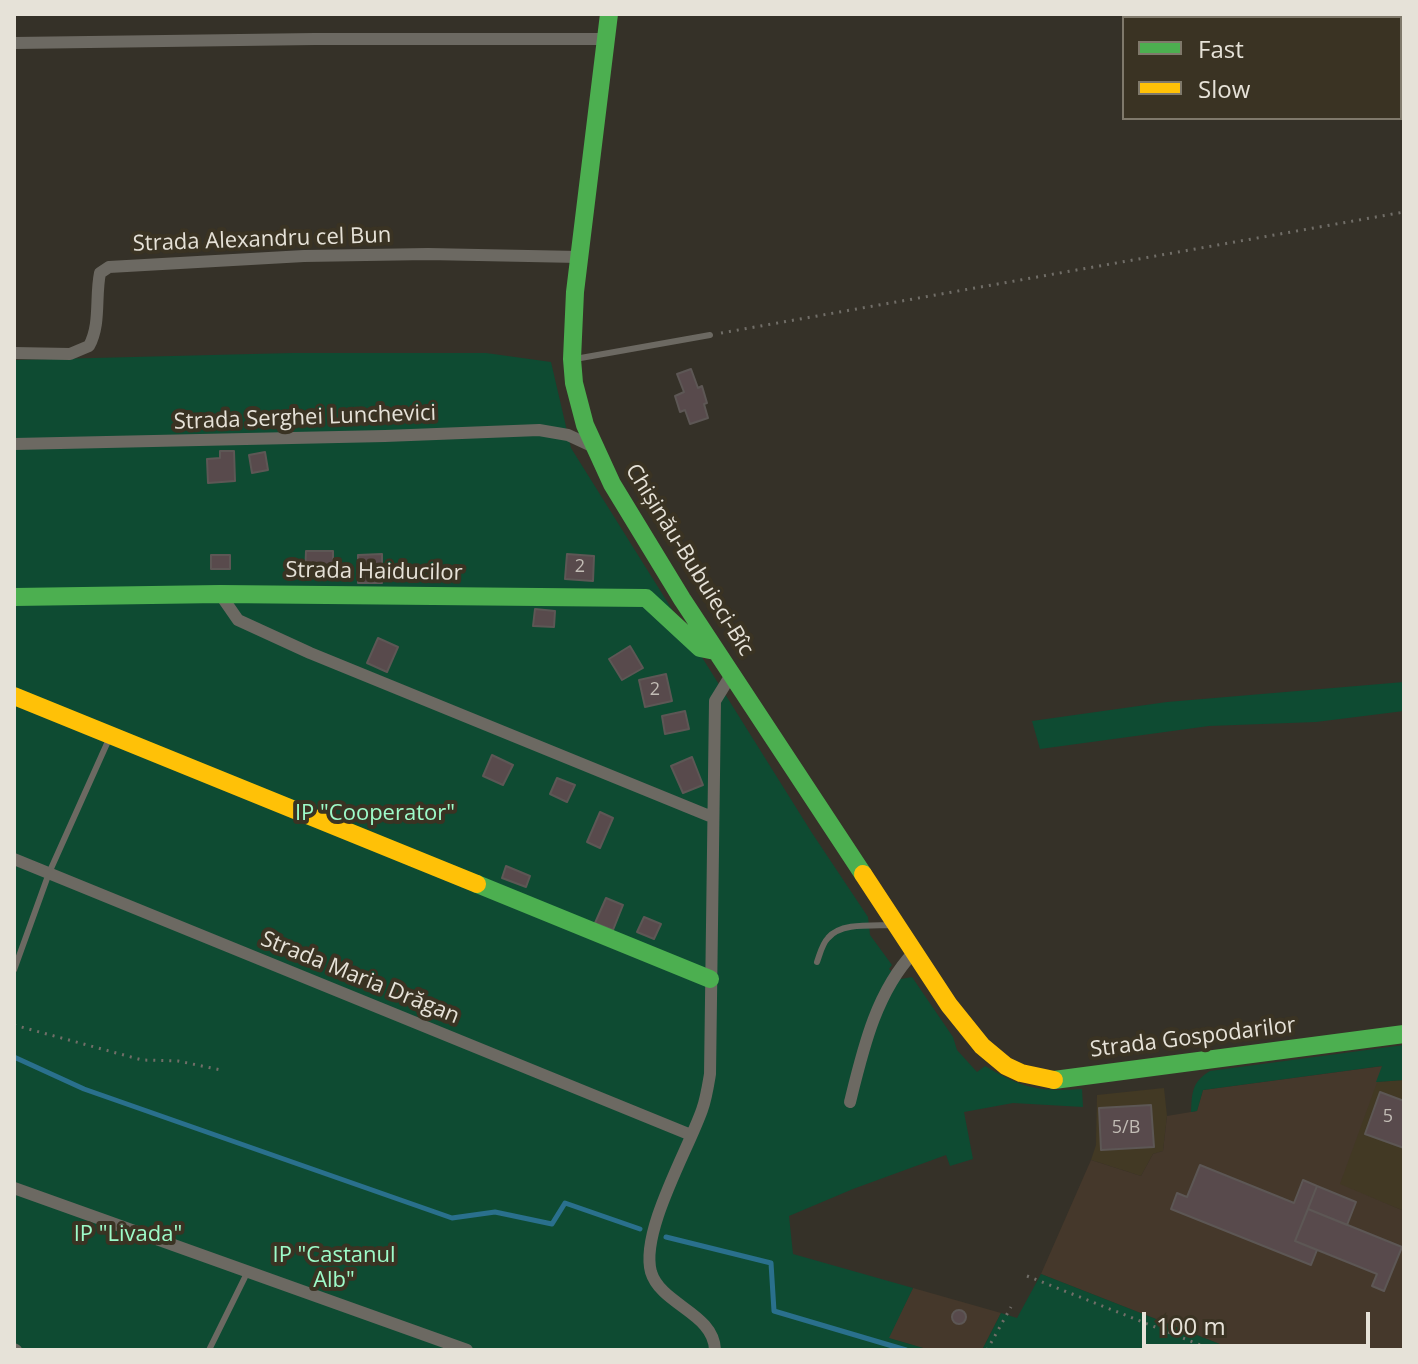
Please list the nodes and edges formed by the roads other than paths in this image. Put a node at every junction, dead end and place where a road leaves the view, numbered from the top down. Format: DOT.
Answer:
graph roads {
  1 [pos="609,14"];
  2 [pos="605,39"];
  3 [pos="14,43"];
  4 [pos="579,257"];
  5 [pos="710,335"];
  6 [pos="14,353"];
  7 [pos="572,359"];
  8 [pos="14,444"];
  9 [pos="594,447"];
  10 [pos="220,594"];
  11 [pos="14,597"];
  12 [pos="715,651"];
  13 [pos="731,675"];
  14 [pos="14,696"];
  15 [pos="110,736"];
  16 [pos="712,817"];
  17 [pos="14,859"];
  18 [pos="49,873"];
  19 [pos="896,925"];
  20 [pos="914,952"];
  21 [pos="817,962"];
  22 [pos="14,970"];
  23 [pos="710,979"];
  24 [pos="1404,1034"];
  25 [pos="993,1058"];
  26 [pos="850,1102"];
  27 [pos="691,1135"];
  28 [pos="14,1188"];
  29 [pos="248,1271"];
  30 [pos="209,1350"];
  31 [pos="467,1350"];
  32 [pos="715,1350"];
  1 -- 2 [label="street, Chișinău-Bubuieci-Bîc"];
  2 -- 3 [label="street"];
  2 -- 4 [label="street, Chișinău-Bubuieci-Bîc"];
  4 -- 6 [label="street, Strada Alexandru cel Bun"];
  4 -- 7 [label="street, Chișinău-Bubuieci-Bîc"];
  5 -- 7 [label="lane"];
  7 -- 9 [label="street, Chișinău-Bubuieci-Bîc"];
  8 -- 9 [label="street, Strada Serghei Lunchevici"];
  9 -- 12 [label="street, Chișinău-Bubuieci-Bîc"];
  10 -- 11 [label="street, Strada Haiducilor"];
  10 -- 12 [label="street, Strada Haiducilor"];
  10 -- 16 [label="street"];
  12 -- 13 [label="street, Chișinău-Bubuieci-Bîc"];
  13 -- 16 [label="street"];
  13 -- 19 [label="street, Chișinău-Bubuieci-Bîc"];
  14 -- 15 [label="street"];
  15 -- 18 [label="lane"];
  15 -- 23 [label="street"];
  16 -- 23 [label="street"];
  17 -- 18 [label="street, Strada Maria Drăgan"];
  18 -- 22 [label="lane"];
  18 -- 27 [label="street, Strada Maria Drăgan"];
  19 -- 20 [label="street, Chișinău-Bubuieci-Bîc"];
  19 -- 21 [label="lane"];
  20 -- 25 [label="street, Chișinău-Bubuieci-Bîc"];
  20 -- 26 [label="street"];
  23 -- 27 [label="street"];
  24 -- 25 [label="street, Strada Gospodarilor"];
  27 -- 32 [label="street"];
  28 -- 29 [label="street"];
  29 -- 30 [label="lane"];
  29 -- 31 [label="street"];
}
